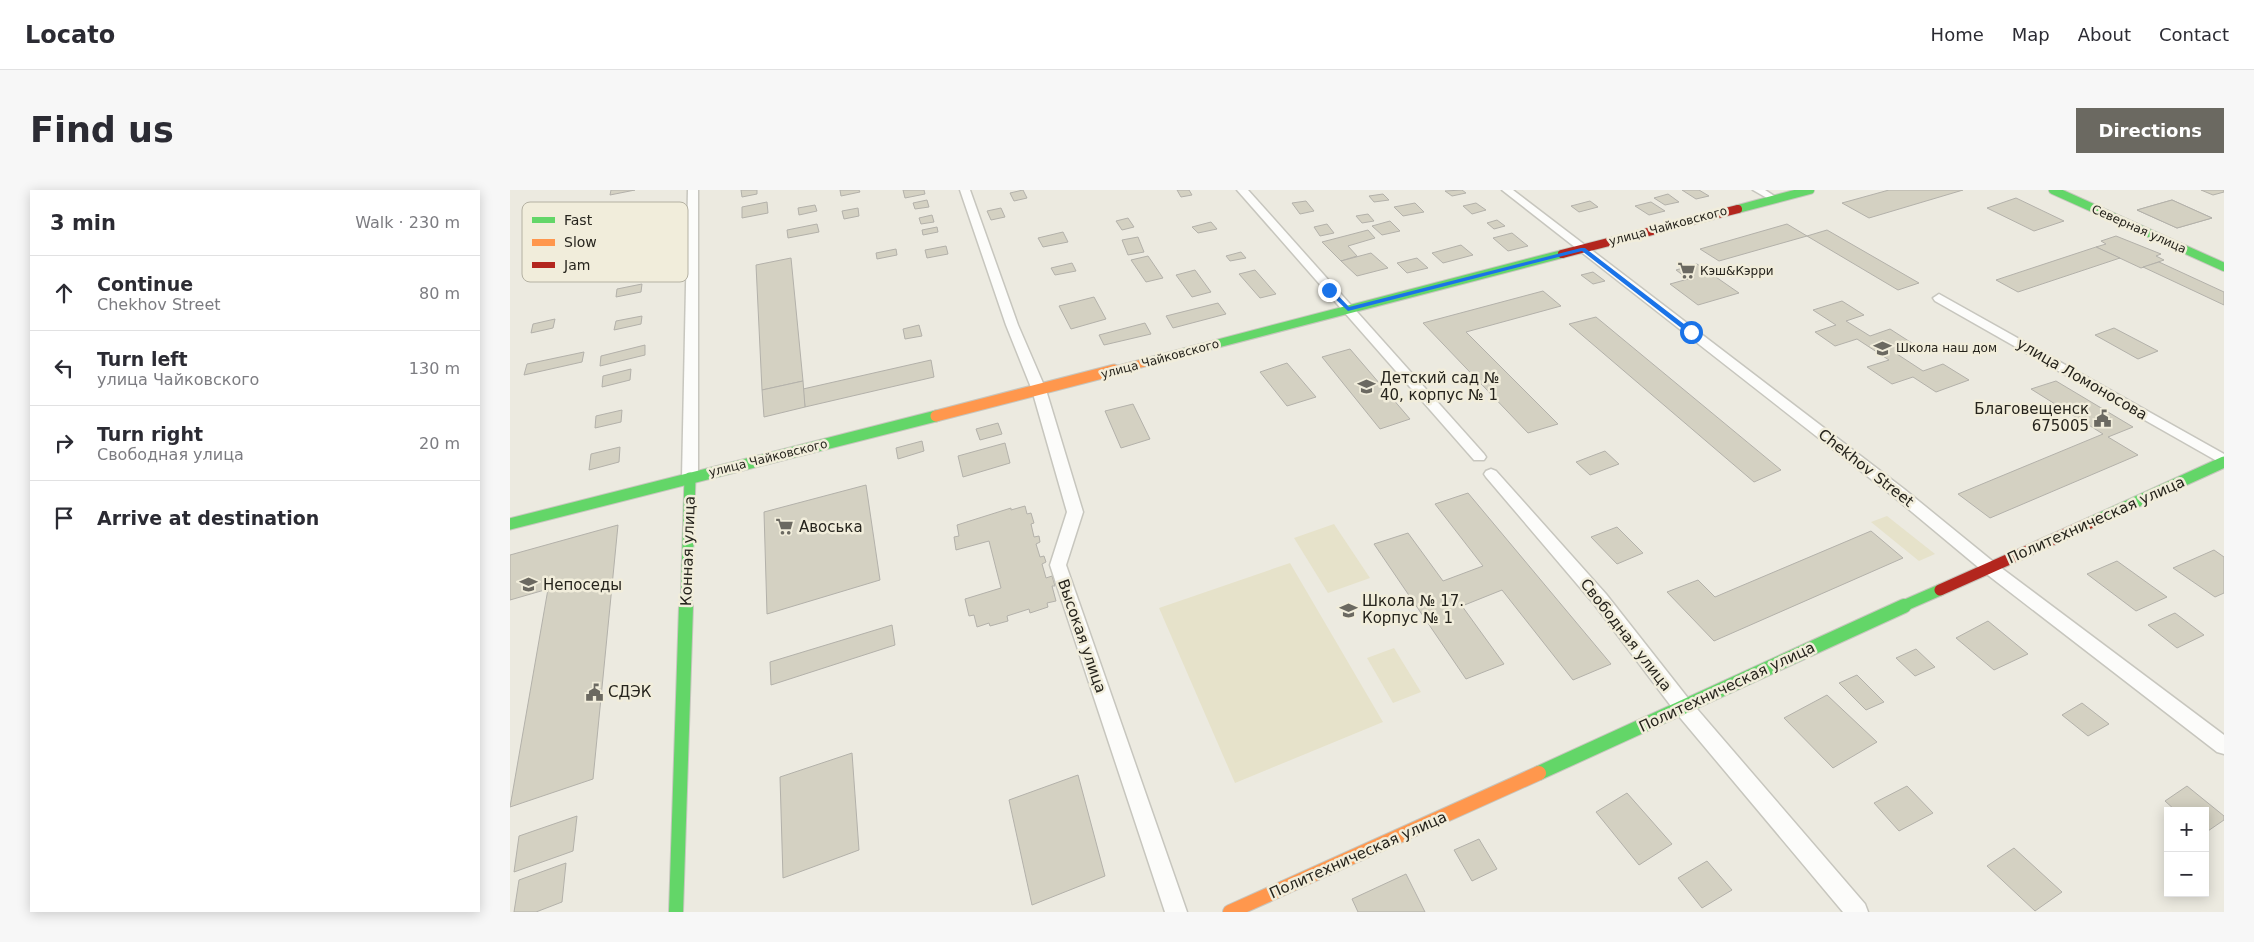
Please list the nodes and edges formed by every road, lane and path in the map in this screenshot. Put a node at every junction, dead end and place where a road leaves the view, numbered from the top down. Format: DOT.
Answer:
graph roads {
  1 [pos="693,190"];
  2 [pos="965,190"];
  3 [pos="1242,190"];
  4 [pos="1507,190"];
  5 [pos="1758,190"];
  6 [pos="1805,190"];
  7 [pos="2053,190"];
  8 [pos="1774,199"];
  9 [pos="1583,249"];
  10 [pos="2224,267"];
  11 [pos="1939,298"];
  12 [pos="1348,310"];
  13 [pos="1039,390"];
  14 [pos="1479,457"];
  15 [pos="2224,461"];
  16 [pos="1491,474"];
  17 [pos="690,478"];
  18 [pos="510,524"];
  19 [pos="1990,568"];
  20 [pos="1684,708"];
  21 [pos="2224,746"];
  22 [pos="1245,909"];
  23 [pos="676,912"];
  24 [pos="1176,912"];
  25 [pos="1857,912"];
  1 -- 17 [label="street, Конная улица"];
  2 -- 13 [label="street, Высокая улица"];
  3 -- 12 [label="street"];
  4 -- 9 [label="street, Chekhov Street"];
  5 -- 8 [label="street"];
  6 -- 8 [label="main road, улица Чайковского"];
  7 -- 10 [label="main road, Северная улица"];
  8 -- 9 [label="main road, улица Чайковского"];
  9 -- 12 [label="main road, улица Чайковского"];
  9 -- 19 [label="street, Chekhov Street"];
  11 -- 15 [label="street, улица Ломоносова"];
  12 -- 13 [label="main road, улица Чайковского"];
  12 -- 14 [label="street"];
  13 -- 17 [label="main road, улица Чайковского"];
  13 -- 24 [label="street, Высокая улица"];
  15 -- 19 [label="main road, Политехническая улица"];
  16 -- 20 [label="street, Свободная улица"];
  17 -- 18 [label="main road, улица Чайковского"];
  17 -- 23 [label="main road, Конная улица"];
  19 -- 20 [label="main road, Политехническая улица"];
  19 -- 21 [label="street, Chekhov Street"];
  20 -- 22 [label="main road, Политехническая улица"];
  20 -- 25 [label="street, Свободная улица"];
}
